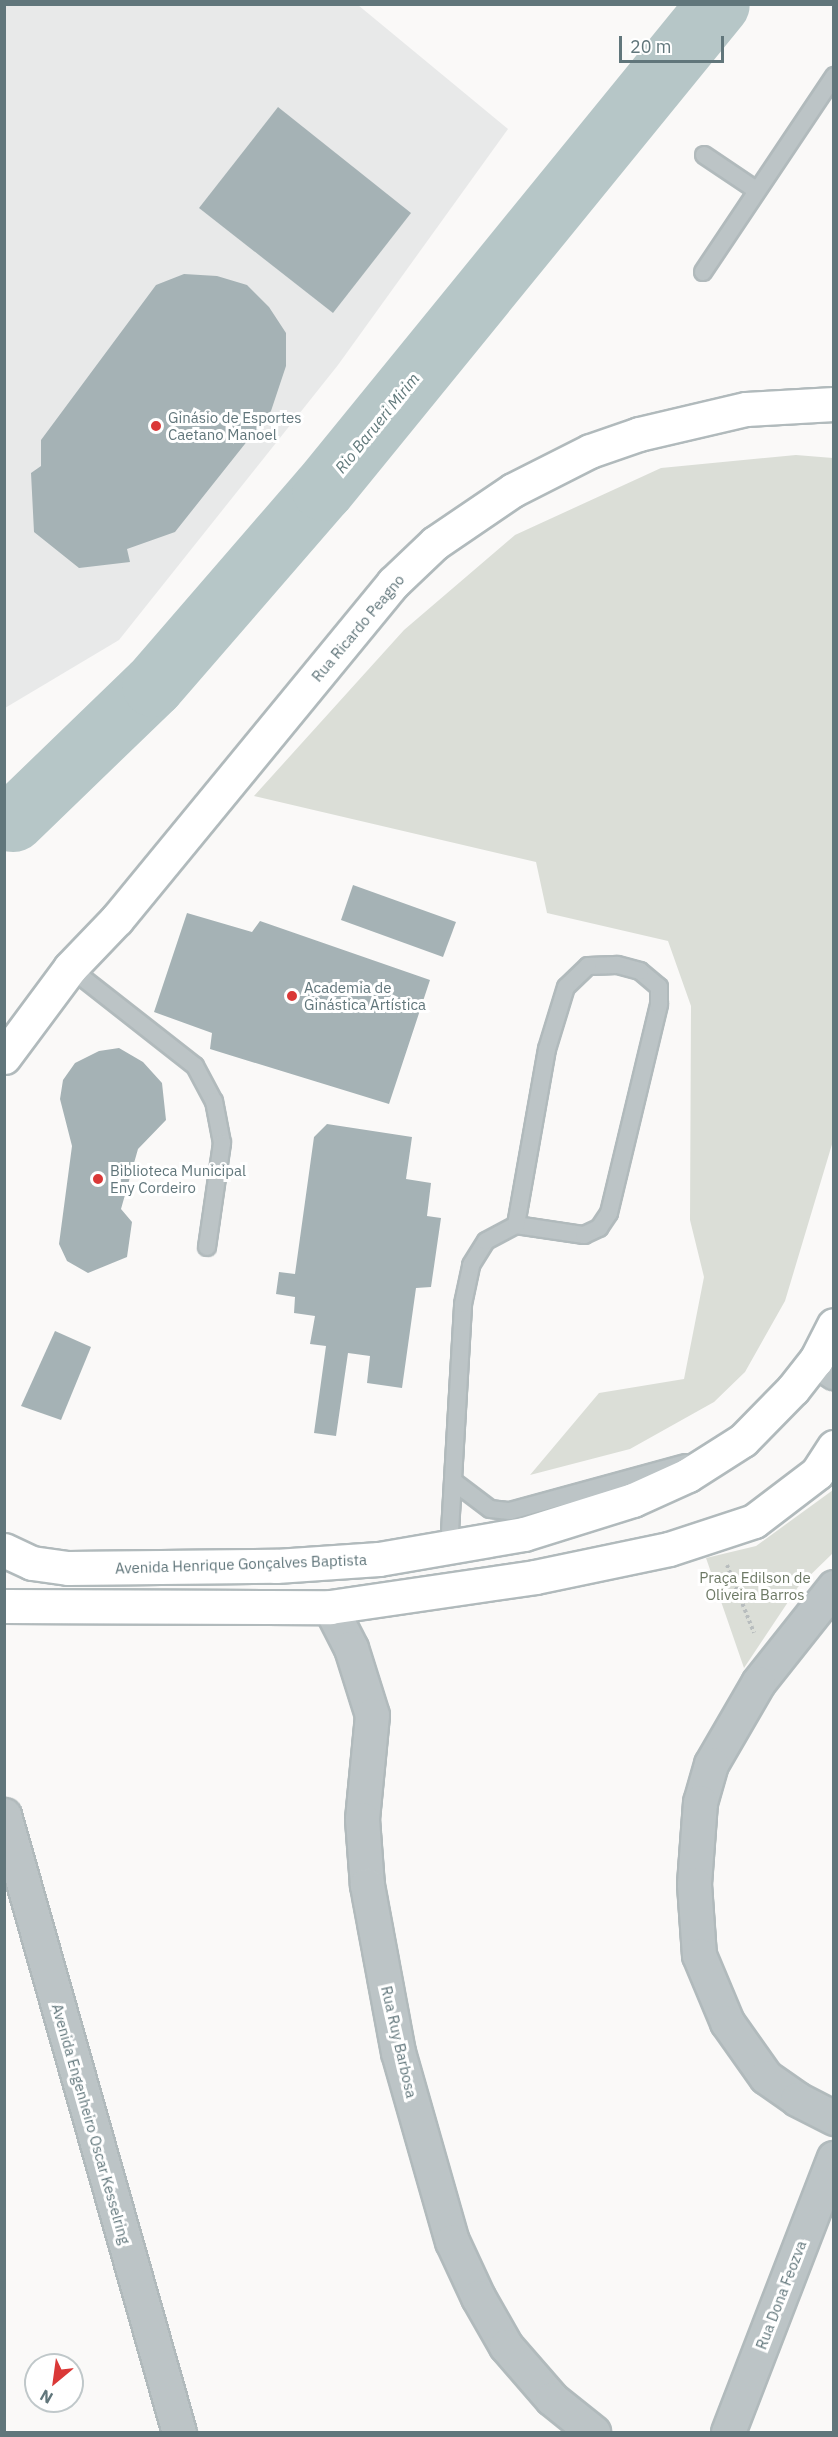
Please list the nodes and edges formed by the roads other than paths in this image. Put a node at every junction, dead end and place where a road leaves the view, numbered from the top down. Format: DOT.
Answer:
graph roads {
  1 [pos="834,76"];
  2 [pos="704,155"];
  3 [pos="756,190"];
  4 [pos="704,272"];
  5 [pos="834,404"];
  6 [pos="70,968"];
  7 [pos="7,1052"];
  8 [pos="516,1225"];
  9 [pos="207,1247"];
  10 [pos="834,1325"];
  11 [pos="825,1366"];
  12 [pos="716,1456"];
  13 [pos="828,1460"];
  14 [pos="453,1481"];
  15 [pos="449,1549"];
  16 [pos="4,1550"];
  17 [pos="834,1587"];
  18 [pos="4,1606"];
  19 [pos="330,1607"];
  20 [pos="4,1815"];
  21 [pos="834,2118"];
  22 [pos="834,2158"];
  23 [pos="179,2433"];
  24 [pos="593,2433"];
  25 [pos="728,2433"];
  1 -- 3 [label="lane"];
  2 -- 3 [label="lane"];
  3 -- 4 [label="lane"];
  5 -- 6 [label="main road, Rua Ricardo Peagno"];
  6 -- 7 [label="main road, Rua Ricardo Peagno"];
  6 -- 9 [label="lane"];
  8 -- 8 [label="lane"];
  8 -- 14 [label="lane"];
  10 -- 11 [label="main road, Avenida Henrique Gonçalves Baptista"];
  11 -- 12 [label="main road, Avenida Henrique Gonçalves Baptista"];
  12 -- 14 [label="lane"];
  12 -- 15 [label="main road, Avenida Henrique Gonçalves Baptista"];
  13 -- 19 [label="main road"];
  14 -- 15 [label="lane"];
  15 -- 16 [label="main road, Avenida Henrique Gonçalves Baptista"];
  17 -- 21 [label="street"];
  18 -- 19 [label="main road"];
  19 -- 24 [label="street, Rua Ruy Barbosa"];
  20 -- 23 [label="street, Avenida Engenheiro Oscar Kesselring"];
  22 -- 25 [label="street, Rua Dona Feozva"];
}
